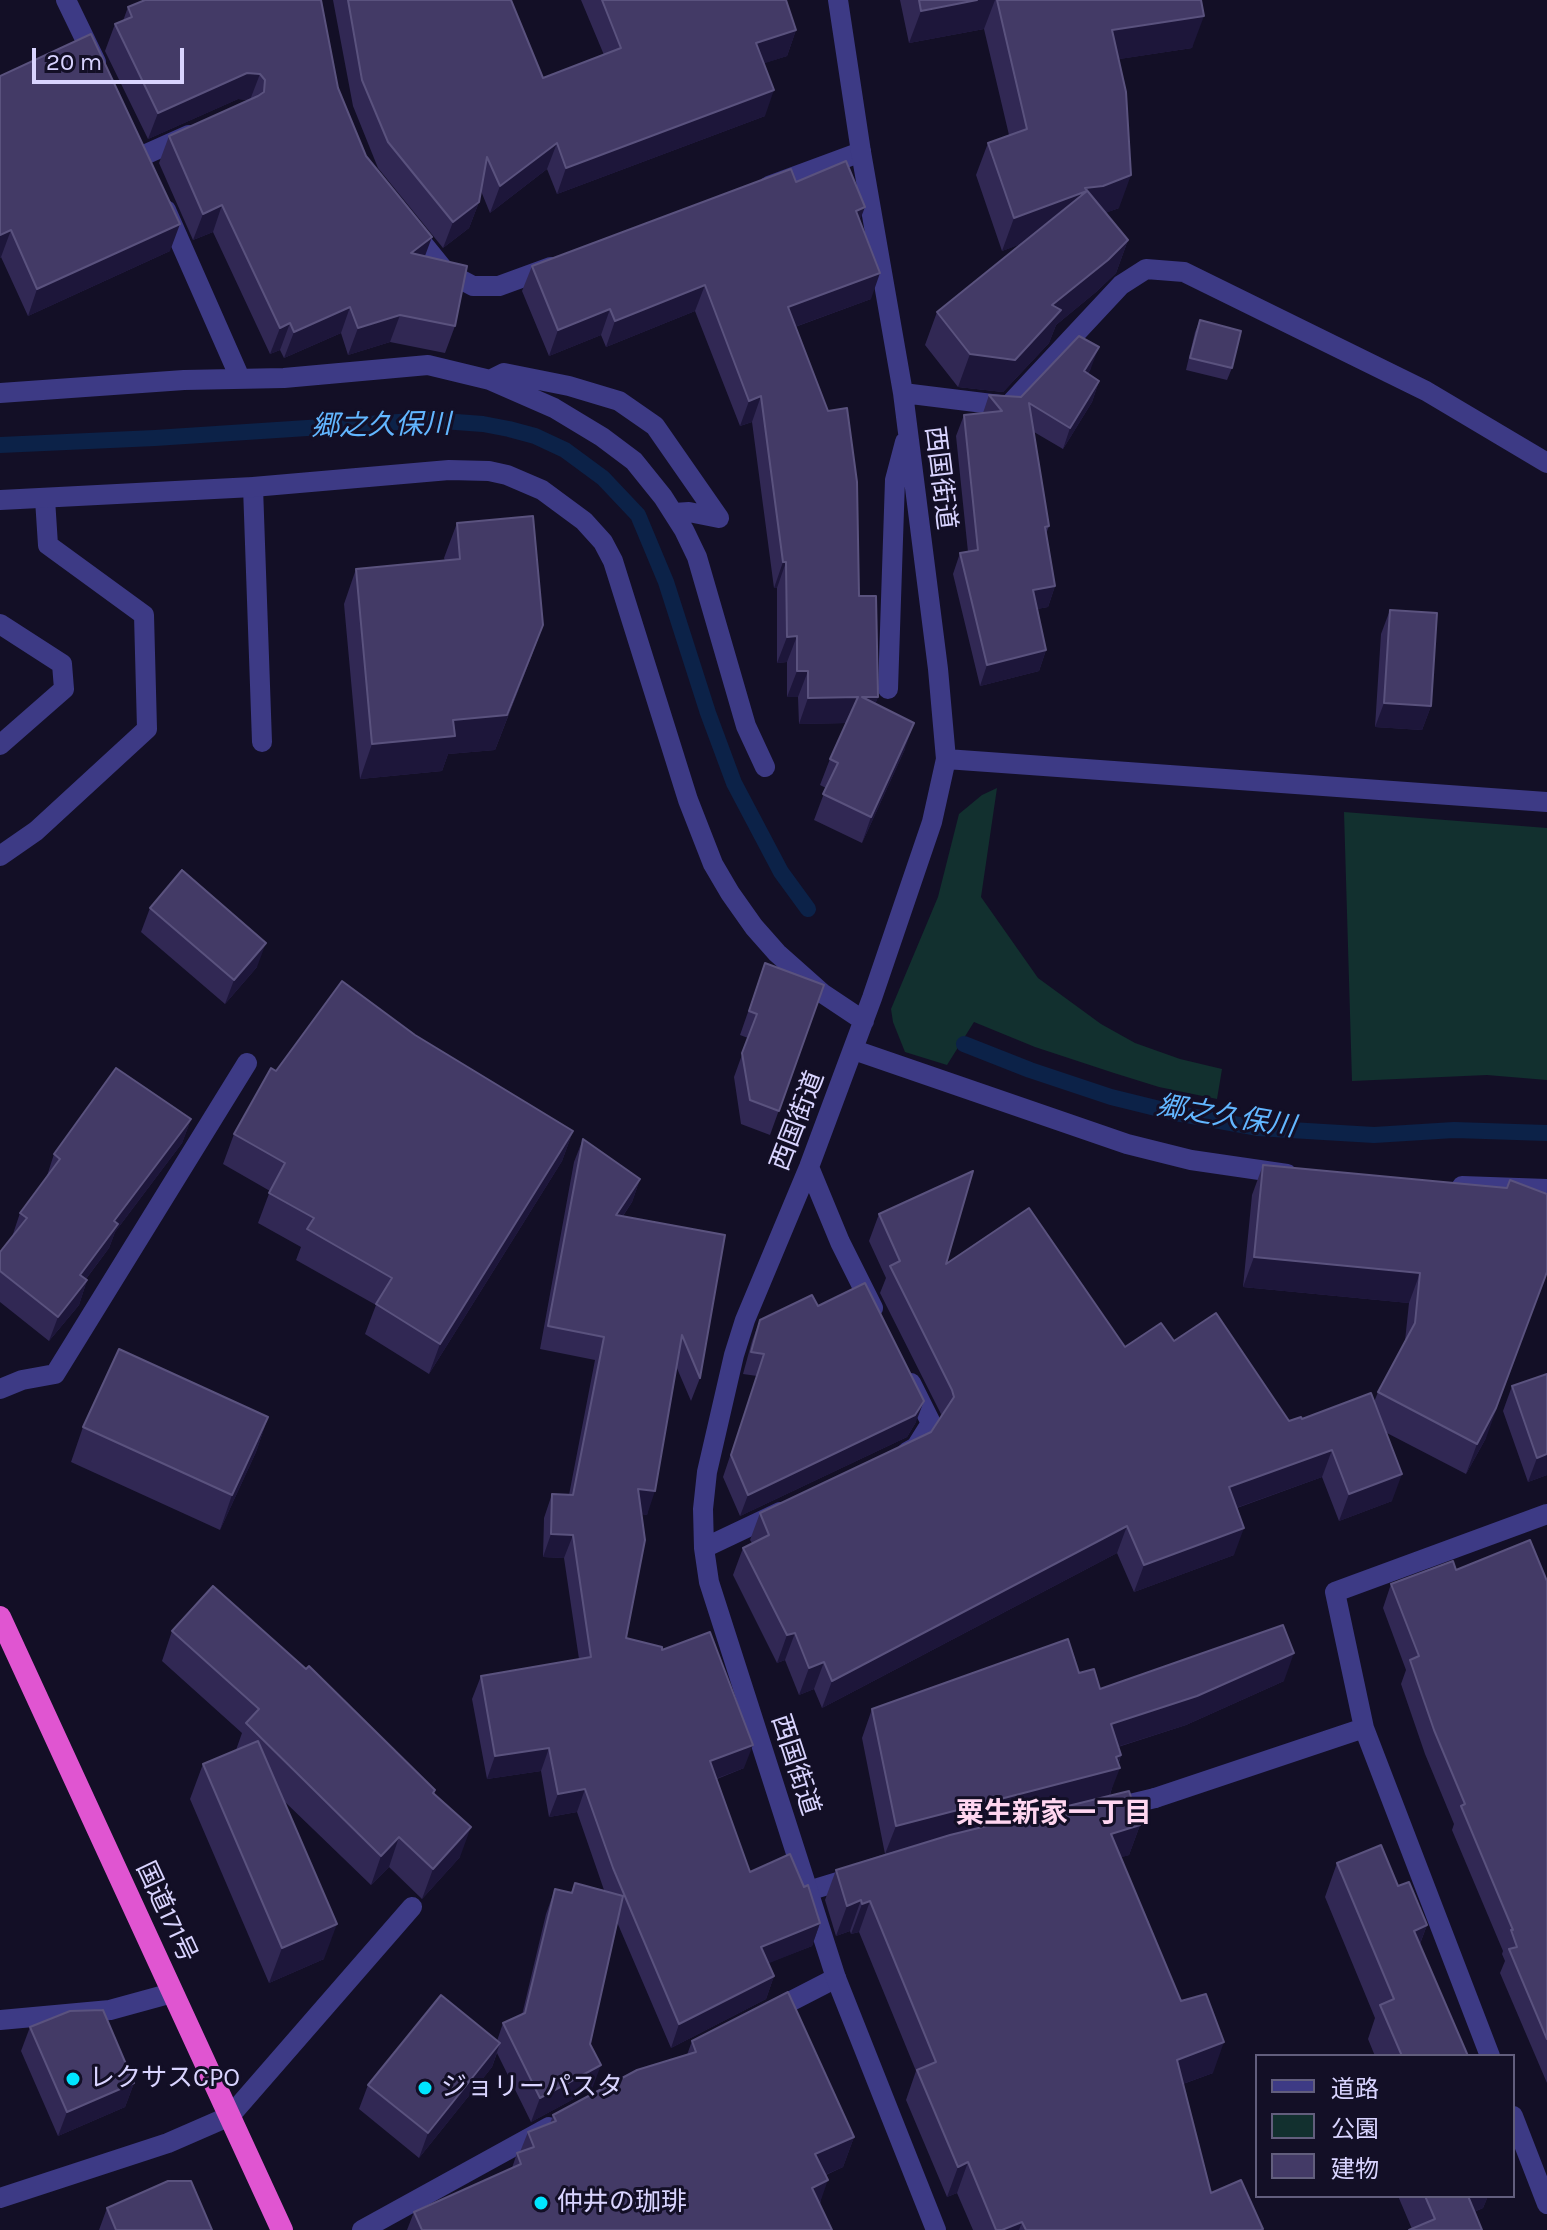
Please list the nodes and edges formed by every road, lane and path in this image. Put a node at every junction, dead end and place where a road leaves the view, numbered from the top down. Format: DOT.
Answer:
graph roads {
  1 [pos="66,0"];
  2 [pos="838,0"];
  3 [pos="107,85"];
  4 [pos="214,124"];
  5 [pos="861,152"];
  6 [pos="142,156"];
  7 [pos="744,196"];
  8 [pos="160,198"];
  9 [pos="397,213"];
  10 [pos="568,261"];
  11 [pos="240,378"];
  12 [pos="490,380"];
  13 [pos="0,393"];
  14 [pos="903,393"];
  15 [pos="908,430"];
  16 [pos="1547,463"];
  17 [pos="253,487"];
  18 [pos="45,499"];
  19 [pos="0,500"];
  20 [pos="674,513"];
  21 [pos="0,624"];
  22 [pos="888,689"];
  23 [pos="262,742"];
  24 [pos="0,745"];
  25 [pos="946,759"];
  26 [pos="765,767"];
  27 [pos="1547,802"];
  28 [pos="0,856"];
  29 [pos="864,1021"];
  30 [pos="854,1050"];
  31 [pos="247,1063"];
  32 [pos="809,1167"];
  33 [pos="1308,1177"];
  34 [pos="1437,1186"];
  35 [pos="1547,1189"];
  36 [pos="882,1325"];
  37 [pos="903,1367"];
  38 [pos="0,1389"];
  39 [pos="888,1461"];
  40 [pos="803,1501"];
  41 [pos="1546,1519"];
  42 [pos="704,1548"];
  43 [pos="0,1617"];
  44 [pos="1364,1728"];
  45 [pos="1096,1813"];
  46 [pos="879,1870"];
  47 [pos="808,1891"];
  48 [pos="412,1907"];
  49 [pos="836,1978"];
  50 [pos="172,1993"];
  51 [pos="0,2020"];
  52 [pos="751,2022"];
  53 [pos="1489,2054"];
  54 [pos="573,2114"];
  55 [pos="230,2116"];
  56 [pos="1515,2121"];
  57 [pos="0,2198"];
  58 [pos="1547,2204"];
  59 [pos="282,2230"];
  60 [pos="362,2230"];
  61 [pos="936,2230"];
  1 -- 3 [label="street"];
  2 -- 5 [label="street, 西国街道"];
  4 -- 6 [label="street"];
  5 -- 7 [label="street"];
  5 -- 14 [label="street, 西国街道"];
  8 -- 11 [label="street"];
  9 -- 10 [label="street"];
  11 -- 12 [label="street"];
  11 -- 13 [label="street"];
  12 -- 20 [label="street"];
  12 -- 20 [label="street"];
  14 -- 15 [label="street, 西国街道"];
  14 -- 16 [label="street"];
  15 -- 22 [label="street"];
  15 -- 25 [label="street, 西国街道"];
  17 -- 18 [label="street"];
  17 -- 23 [label="street"];
  17 -- 29 [label="street"];
  18 -- 19 [label="street"];
  18 -- 28 [label="street"];
  20 -- 26 [label="street"];
  21 -- 24 [label="street"];
  25 -- 27 [label="street"];
  25 -- 29 [label="street, 西国街道"];
  29 -- 30 [label="street, 西国街道"];
  30 -- 32 [label="street, 西国街道"];
  30 -- 33 [label="street"];
  31 -- 38 [label="street"];
  32 -- 36 [label="street"];
  32 -- 42 [label="street, 西国街道"];
  34 -- 35 [label="street"];
  37 -- 39 [label="street"];
  40 -- 42 [label="street"];
  41 -- 44 [label="street"];
  42 -- 47 [label="street, 西国街道"];
  43 -- 50 [label="highway, 国道171号"];
  44 -- 45 [label="street"];
  44 -- 53 [label="street"];
  46 -- 47 [label="street"];
  47 -- 49 [label="street, 西国街道"];
  48 -- 55 [label="street"];
  49 -- 52 [label="street"];
  49 -- 61 [label="street, 西国街道"];
  50 -- 51 [label="street"];
  50 -- 55 [label="highway, 国道171号"];
  54 -- 60 [label="street"];
  55 -- 57 [label="street"];
  55 -- 59 [label="highway, 国道171号"];
  56 -- 58 [label="street"];
}
